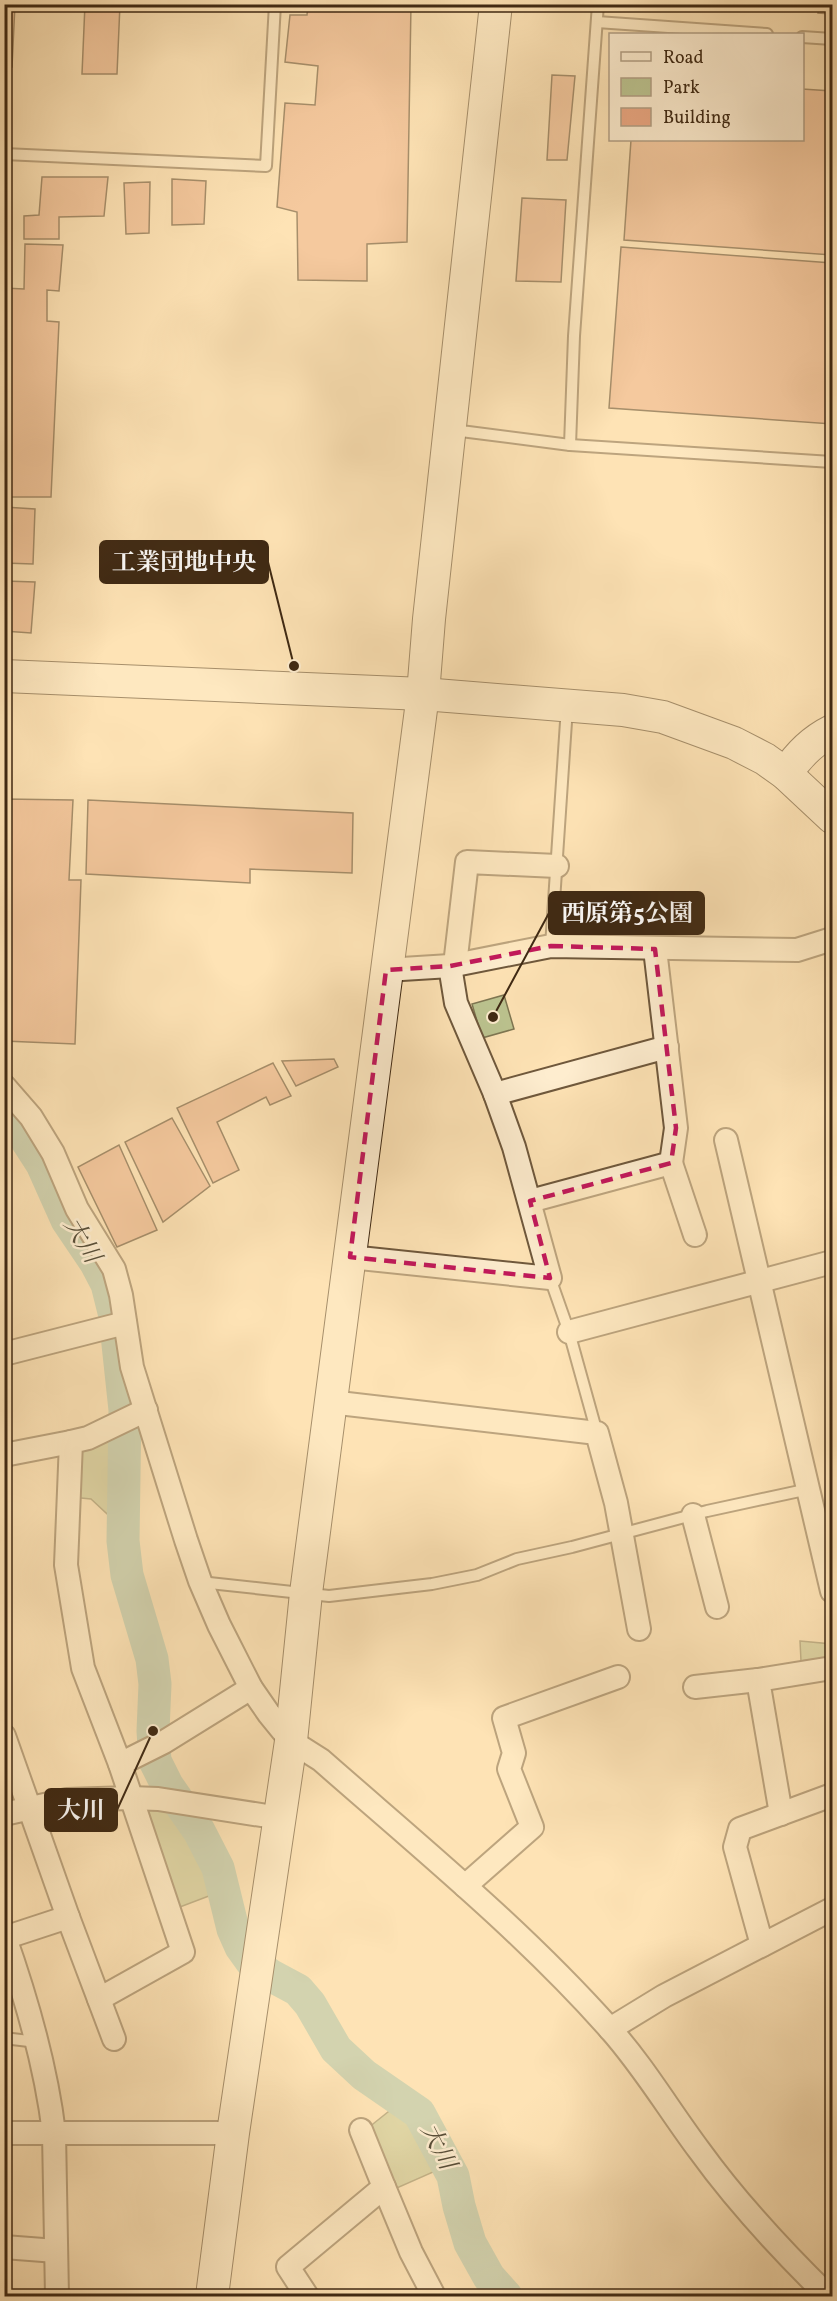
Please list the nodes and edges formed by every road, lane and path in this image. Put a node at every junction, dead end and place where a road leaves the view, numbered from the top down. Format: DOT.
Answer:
graph roads {
  1 [pos="275,4"];
  2 [pos="496,4"];
  3 [pos="598,4"];
  4 [pos="597,22"];
  5 [pos="753,33"];
  6 [pos="804,37"];
  7 [pos="832,39"];
  8 [pos="4,154"];
  9 [pos="450,430"];
  10 [pos="570,445"];
  11 [pos="832,462"];
  12 [pos="4,676"];
  13 [pos="423,694"];
  14 [pos="567,706"];
  15 [pos="832,731"];
  16 [pos="786,774"];
  17 [pos="832,817"];
  18 [pos="556,866"];
  19 [pos="832,939"];
  20 [pos="551,946"];
  21 [pos="655,949"];
  22 [pos="453,965"];
  23 [pos="386,970"];
  24 [pos="667,1047"];
  25 [pos="4,1086"];
  26 [pos="495,1094"];
  27 [pos="726,1140"];
  28 [pos="671,1162"];
  29 [pos="530,1201"];
  30 [pos="695,1235"];
  31 [pos="350,1257"];
  32 [pos="832,1262"];
  33 [pos="550,1278"];
  34 [pos="761,1282"];
  35 [pos="125,1323"];
  36 [pos="569,1332"];
  37 [pos="4,1354"];
  38 [pos="330,1402"];
  39 [pos="132,1417"];
  40 [pos="597,1433"];
  41 [pos="71,1442"];
  42 [pos="4,1455"];
  43 [pos="809,1489"];
  44 [pos="693,1515"];
  45 [pos="824,1518"];
  46 [pos="622,1534"];
  47 [pos="200,1581"];
  48 [pos="832,1591"];
  49 [pos="306,1593"];
  50 [pos="717,1607"];
  51 [pos="639,1629"];
  52 [pos="832,1668"];
  53 [pos="618,1677"];
  54 [pos="758,1680"];
  55 [pos="695,1687"];
  56 [pos="251,1688"];
  57 [pos="4,1736"];
  58 [pos="291,1740"];
  59 [pos="127,1761"];
  60 [pos="832,1795"];
  61 [pos="130,1797"];
  62 [pos="31,1807"];
  63 [pos="4,1814"];
  64 [pos="781,1814"];
  65 [pos="280,1818"];
  66 [pos="465,1886"];
  67 [pos="832,1909"];
  68 [pos="68,1917"];
  69 [pos="5,1937"];
  70 [pos="762,1945"];
  71 [pos="99,1999"];
  72 [pos="610,2029"];
  73 [pos="4,2038"];
  74 [pos="114,2039"];
  75 [pos="39,2043"];
  76 [pos="361,2130"];
  77 [pos="4,2133"];
  78 [pos="54,2133"];
  79 [pos="233,2133"];
  80 [pos="384,2187"];
  81 [pos="4,2247"];
  82 [pos="56,2251"];
  83 [pos="57,2296"];
  84 [pos="212,2296"];
  85 [pos="308,2296"];
  86 [pos="434,2296"];
  87 [pos="828,2296"];
  1 -- 8 [label="lane"];
  2 -- 9 [label="street"];
  3 -- 4 [label="lane"];
  4 -- 5 [label="lane"];
  4 -- 10 [label="lane"];
  6 -- 7 [label="lane"];
  9 -- 10 [label="lane"];
  9 -- 13 [label="street"];
  10 -- 11 [label="lane"];
  12 -- 13 [label="street"];
  13 -- 14 [label="street"];
  13 -- 23 [label="street"];
  14 -- 16 [label="street"];
  14 -- 18 [label="lane"];
  15 -- 16 [label="street"];
  16 -- 17 [label="street"];
  18 -- 20 [label="lane"];
  18 -- 22 [label="street"];
  19 -- 21 [label="street"];
  20 -- 21 [label="street"];
  20 -- 22 [label="street"];
  21 -- 24 [label="street"];
  22 -- 23 [label="street"];
  22 -- 26 [label="street"];
  23 -- 31 [label="street"];
  24 -- 26 [label="street"];
  24 -- 28 [label="street"];
  25 -- 35 [label="street"];
  26 -- 29 [label="street"];
  27 -- 34 [label="street"];
  28 -- 29 [label="street"];
  28 -- 30 [label="street"];
  29 -- 33 [label="street"];
  31 -- 33 [label="street"];
  31 -- 38 [label="street"];
  32 -- 34 [label="street"];
  33 -- 36 [label="lane"];
  34 -- 36 [label="street"];
  34 -- 43 [label="street"];
  35 -- 37 [label="street"];
  35 -- 39 [label="street"];
  36 -- 40 [label="lane"];
  38 -- 40 [label="street"];
  38 -- 49 [label="street"];
  39 -- 41 [label="street"];
  39 -- 47 [label="street"];
  40 -- 46 [label="street"];
  41 -- 42 [label="street"];
  41 -- 59 [label="street"];
  43 -- 44 [label="lane"];
  43 -- 45 [label="street"];
  44 -- 46 [label="lane"];
  44 -- 50 [label="street"];
  45 -- 48 [label="street"];
  46 -- 49 [label="lane"];
  46 -- 51 [label="street"];
  47 -- 49 [label="lane"];
  47 -- 56 [label="street"];
  49 -- 58 [label="street"];
  52 -- 54 [label="street"];
  53 -- 66 [label="street"];
  54 -- 55 [label="street"];
  54 -- 64 [label="street"];
  56 -- 58 [label="street"];
  56 -- 59 [label="street"];
  57 -- 62 [label="street"];
  58 -- 65 [label="street"];
  58 -- 66 [label="street"];
  59 -- 61 [label="street"];
  60 -- 64 [label="street"];
  61 -- 62 [label="street"];
  61 -- 65 [label="street"];
  61 -- 71 [label="street"];
  62 -- 63 [label="street"];
  62 -- 68 [label="street"];
  64 -- 70 [label="street"];
  65 -- 79 [label="street"];
  66 -- 72 [label="street"];
  67 -- 70 [label="street"];
  68 -- 69 [label="street"];
  68 -- 71 [label="street"];
  69 -- 75 [label="street"];
  70 -- 72 [label="street"];
  71 -- 74 [label="street"];
  72 -- 87 [label="street"];
  73 -- 75 [label="lane"];
  75 -- 78 [label="street"];
  76 -- 80 [label="street"];
  77 -- 78 [label="street"];
  78 -- 79 [label="street"];
  78 -- 82 [label="street"];
  79 -- 84 [label="street"];
  80 -- 85 [label="street"];
  80 -- 86 [label="street"];
  81 -- 82 [label="street"];
  82 -- 83 [label="street"];
}
